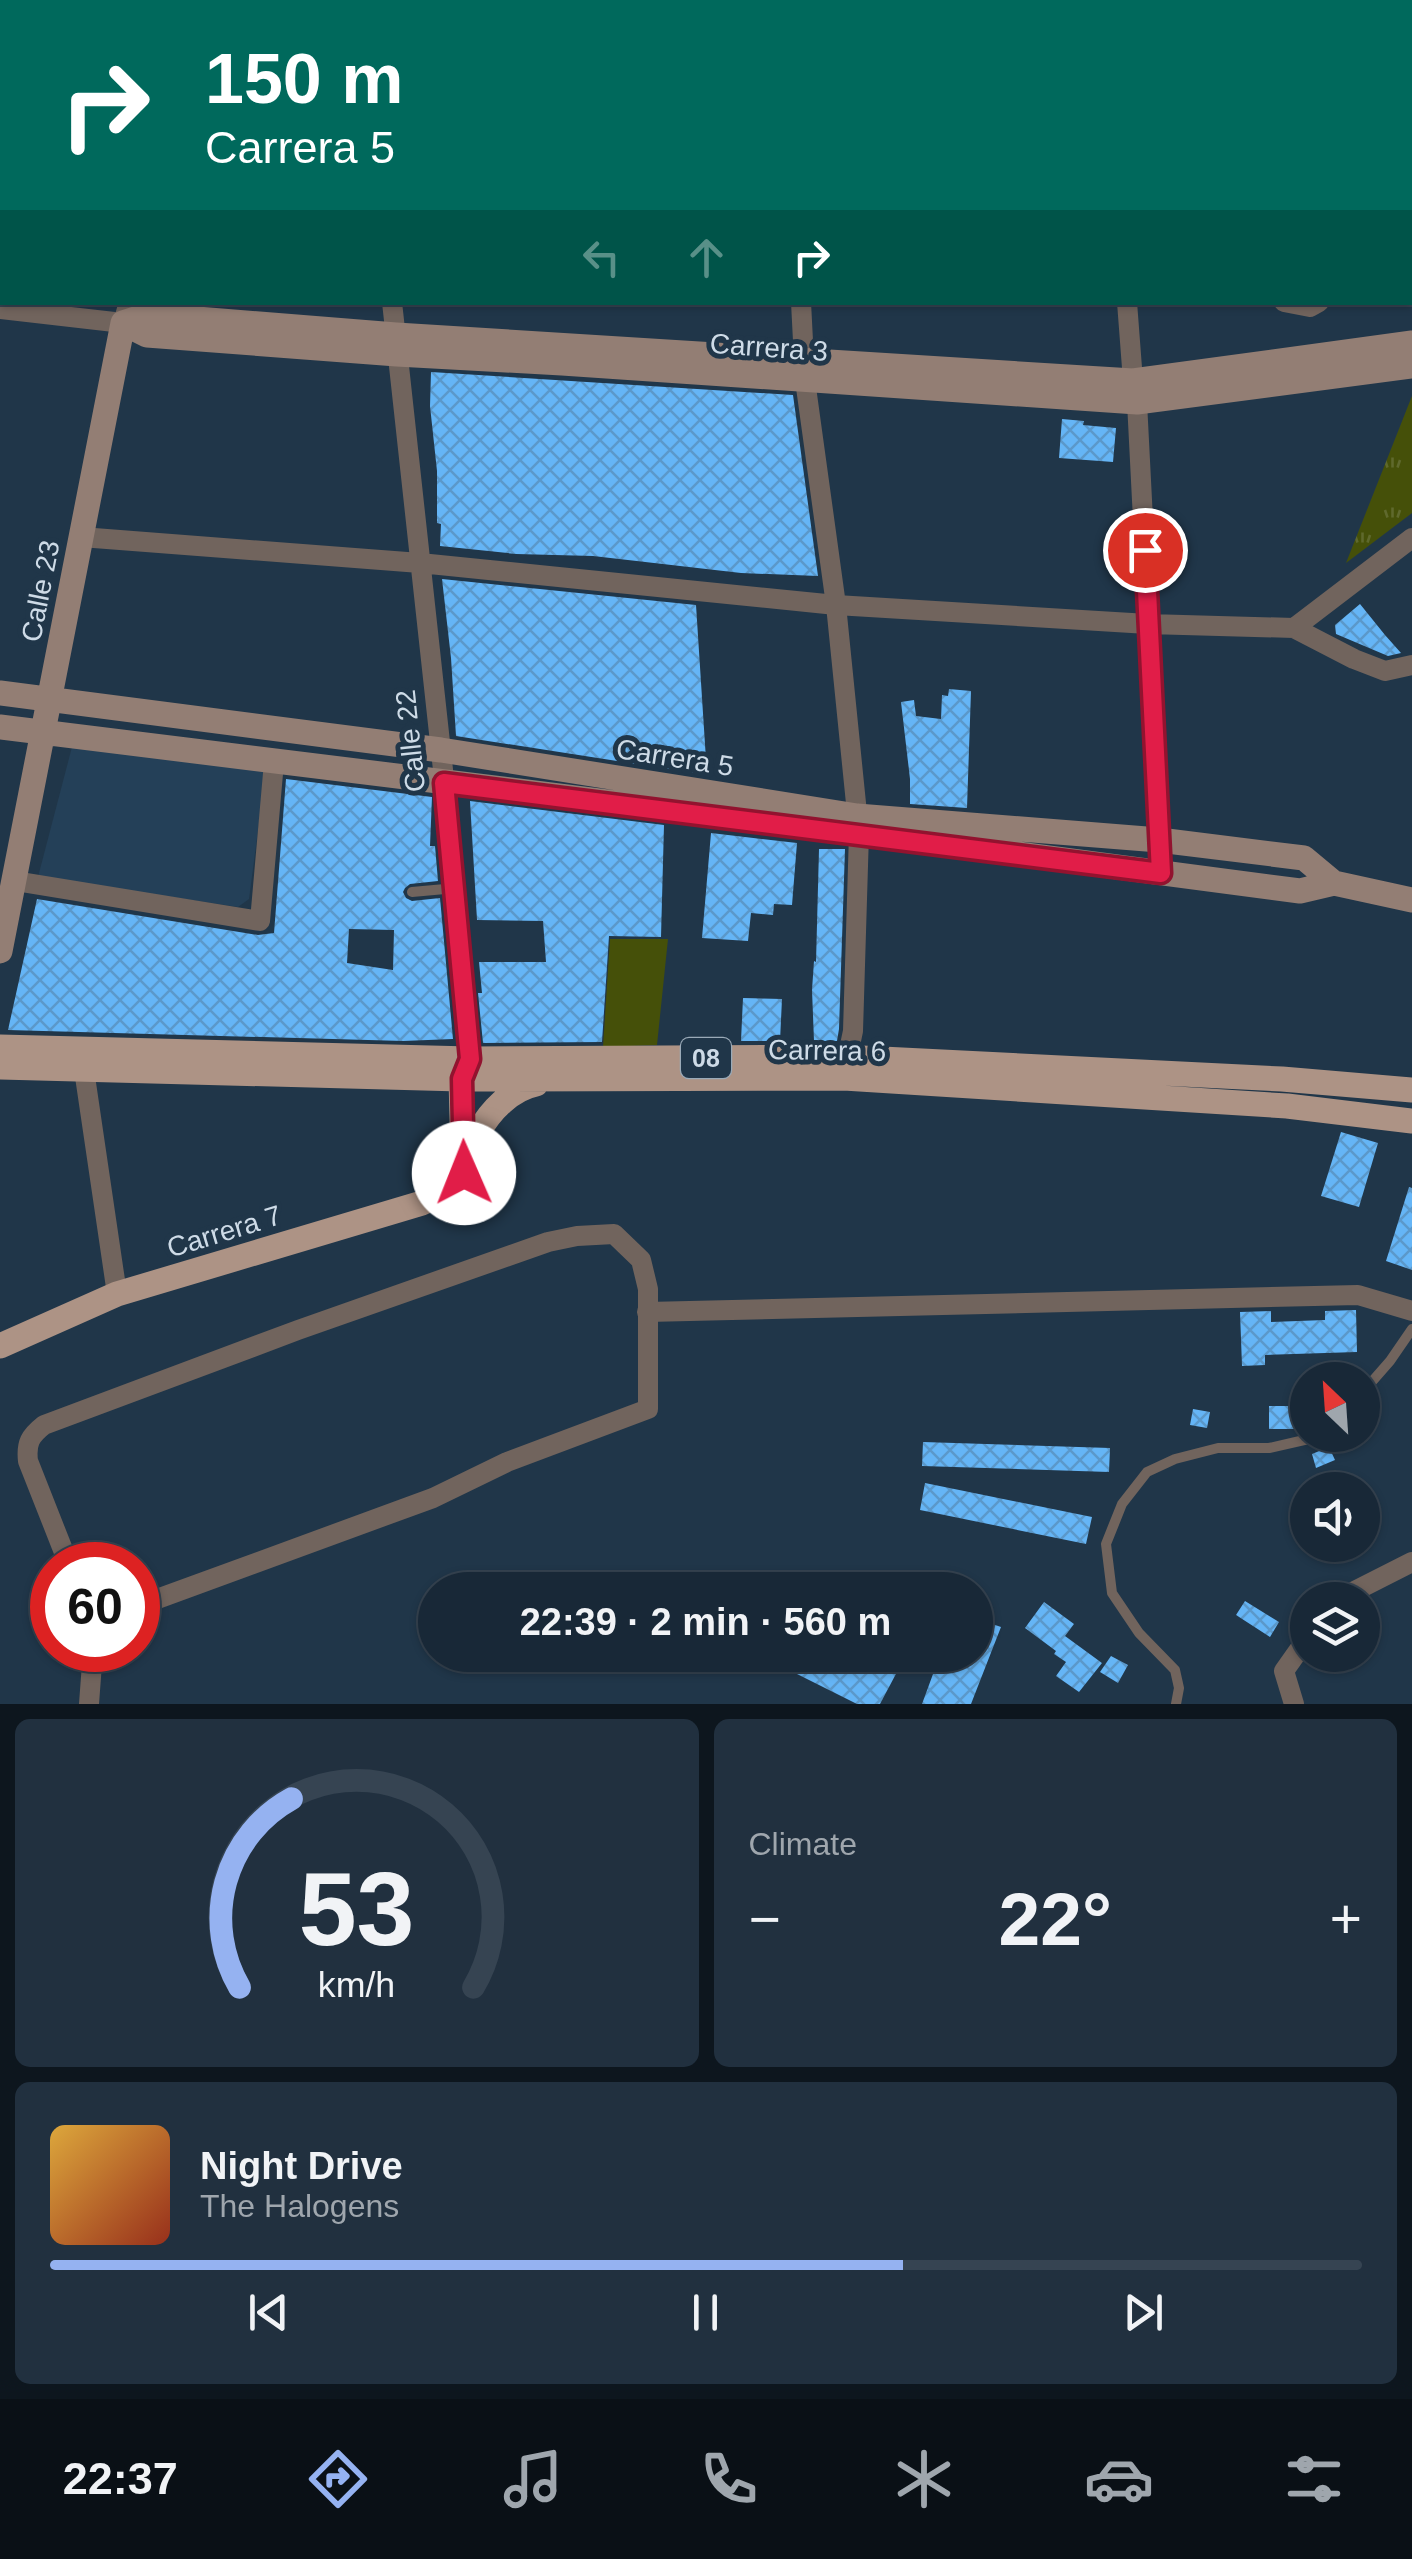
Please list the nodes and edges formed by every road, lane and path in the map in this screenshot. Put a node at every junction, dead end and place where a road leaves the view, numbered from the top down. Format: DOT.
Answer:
graph roads {
  1 [pos="392,305"];
  2 [pos="801,305"];
  3 [pos="1127,305"];
  4 [pos="0,309"];
  5 [pos="126,313"];
  6 [pos="396,345"];
  7 [pos="1408,355"];
  8 [pos="805,370"];
  9 [pos="1135,392"];
  10 [pos="81,537"];
  11 [pos="1412,538"];
  12 [pos="420,564"];
  13 [pos="836,605"];
  14 [pos="1148,624"];
  15 [pos="1294,628"];
  16 [pos="1412,666"];
  17 [pos="0,693"];
  18 [pos="49,699"];
  19 [pos="0,727"];
  20 [pos="42,732"];
  21 [pos="441,750"];
  22 [pos="274,762"];
  23 [pos="444,783"];
  24 [pos="858,825"];
  25 [pos="1160,840"];
  26 [pos="1161,873"];
  27 [pos="15,880"];
  28 [pos="1334,883"];
  29 [pos="445,889"];
  30 [pos="412,892"];
  31 [pos="1412,900"];
  32 [pos="0,951"];
  33 [pos="0,1047"];
  34 [pos="82,1059"];
  35 [pos="0,1067"];
  36 [pos="843,1068"];
  37 [pos="466,1069"];
  38 [pos="561,1079"];
  39 [pos="1412,1090"];
  40 [pos="1412,1120"];
  41 [pos="464,1173"];
  42 [pos="116,1294"];
  43 [pos="1412,1311"];
  44 [pos="647,1312"];
  45 [pos="1412,1330"];
  46 [pos="0,1346"];
  47 [pos="1380,1372"];
  48 [pos="1290,1443"];
  49 [pos="60,1542"];
  50 [pos="1412,1562"];
  51 [pos="1372,1582"];
  52 [pos="160,1598"];
  53 [pos="1290,1663"];
  54 [pos="91,1672"];
  55 [pos="89,1704"];
  56 [pos="1176,1704"];
  57 [pos="1294,1704"];
  1 -- 6 [label="street, Calle 22"];
  2 -- 8 [label="street"];
  3 -- 9 [label="street"];
  4 -- 5 [label="street, Carrera 3"];
  5 -- 6 [label="street, Carrera 3"];
  5 -- 10 [label="street, Calle 23"];
  6 -- 8 [label="street, Carrera 3"];
  6 -- 12 [label="street, Calle 22"];
  7 -- 9 [label="street, Carrera 3"];
  8 -- 9 [label="street, Carrera 3"];
  8 -- 13 [label="street"];
  9 -- 14 [label="street"];
  10 -- 12 [label="street"];
  10 -- 18 [label="street, Calle 23"];
  11 -- 15 [label="street"];
  12 -- 13 [label="street"];
  12 -- 21 [label="street, Calle 22"];
  13 -- 14 [label="street"];
  13 -- 24 [label="street"];
  14 -- 15 [label="street"];
  14 -- 25 [label="street"];
  15 -- 16 [label="street"];
  17 -- 18 [label="street, Carrera 5"];
  18 -- 20 [label="street, Calle 23"];
  18 -- 21 [label="street, Carrera 5"];
  19 -- 20 [label="street, Carrera 5"];
  20 -- 22 [label="street, Carrera 5"];
  20 -- 27 [label="street, Calle 23"];
  21 -- 23 [label="street, Calle 22"];
  21 -- 24 [label="street, Carrera 5"];
  22 -- 23 [label="street, Carrera 5"];
  22 -- 27 [label="street"];
  23 -- 24 [label="street, Carrera 5"];
  23 -- 37 [label="street, Calle 22"];
  24 -- 25 [label="street, Carrera 5"];
  24 -- 26 [label="street, Carrera 5"];
  24 -- 36 [label="street"];
  25 -- 26 [label="street"];
  25 -- 28 [label="street, Carrera 5"];
  26 -- 28 [label="street, Carrera 5"];
  27 -- 32 [label="street, Calle 23"];
  28 -- 31 [label="street, Carrera 5"];
  29 -- 30 [label="lane"];
  33 -- 34 [label="main road, Carrera 6 / 08"];
  34 -- 35 [label="main road, Carrera 6 / 08"];
  34 -- 37 [label="main road, Carrera 6 / 08"];
  34 -- 42 [label="street"];
  36 -- 37 [label="main road, Carrera 6 / 08"];
  36 -- 38 [label="main road, Carrera 6 / 08"];
  36 -- 39 [label="main road, Carrera 6 / 08"];
  36 -- 40 [label="main road, Carrera 6 / 08"];
  37 -- 38 [label="main road, Carrera 6 / 08"];
  37 -- 41 [label="main road, Calle 22"];
  38 -- 41 [label="main road"];
  41 -- 42 [label="main road, Carrera 7"];
  42 -- 46 [label="main road, Carrera 7"];
  43 -- 44 [label="street"];
  44 -- 49 [label="street"];
  44 -- 52 [label="street"];
  45 -- 47 [label="lane"];
  48 -- 56 [label="lane"];
  50 -- 51 [label="street"];
  53 -- 57 [label="street"];
  54 -- 55 [label="street"];
}
